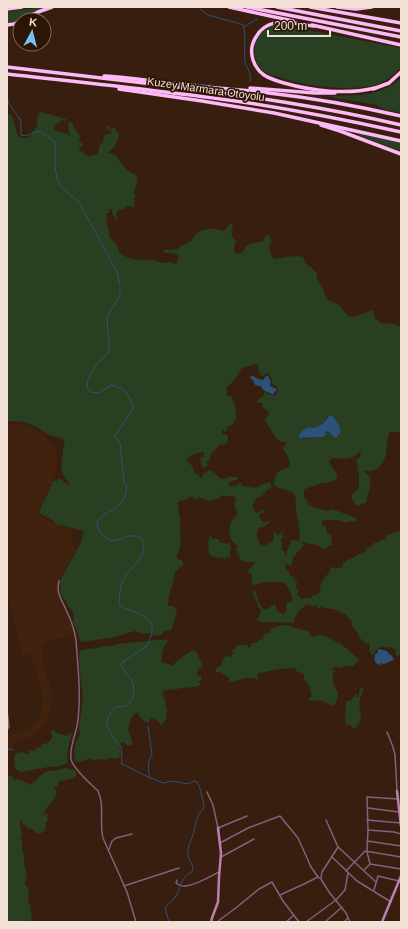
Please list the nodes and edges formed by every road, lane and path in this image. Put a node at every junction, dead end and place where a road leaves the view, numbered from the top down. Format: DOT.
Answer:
graph roads {
  1 [pos="22,7"];
  2 [pos="52,7"];
  3 [pos="229,7"];
  4 [pos="248,7"];
  5 [pos="276,7"];
  6 [pos="310,7"];
  7 [pos="337,7"];
  8 [pos="372,7"];
  9 [pos="7,9"];
  10 [pos="38,12"];
  11 [pos="401,23"];
  12 [pos="314,26"];
  13 [pos="401,31"];
  14 [pos="401,37"];
  15 [pos="401,45"];
  16 [pos="7,67"];
  17 [pos="401,72"];
  18 [pos="7,74"];
  19 [pos="93,77"];
  20 [pos="98,84"];
  21 [pos="198,86"];
  22 [pos="375,88"];
  23 [pos="246,108"];
  24 [pos="401,116"];
  25 [pos="401,125"];
  26 [pos="401,132"];
  27 [pos="401,141"];
  28 [pos="401,154"];
  29 [pos="58,581"];
  30 [pos="7,708"];
  31 [pos="7,730"];
  32 [pos="386,732"];
  33 [pos="397,791"];
  34 [pos="207,792"];
  35 [pos="398,799"];
  36 [pos="367,808"];
  37 [pos="399,812"];
  38 [pos="247,816"];
  39 [pos="326,820"];
  40 [pos="367,820"];
  41 [pos="401,824"];
  42 [pos="218,828"];
  43 [pos="368,830"];
  44 [pos="132,834"];
  45 [pos="401,834"];
  46 [pos="254,839"];
  47 [pos="367,841"];
  48 [pos="220,843"];
  49 [pos="401,846"];
  50 [pos="338,847"];
  51 [pos="108,850"];
  52 [pos="367,852"];
  53 [pos="332,857"];
  54 [pos="401,857"];
  55 [pos="220,858"];
  56 [pos="355,862"];
  57 [pos="370,864"];
  58 [pos="179,868"];
  59 [pos="401,869"];
  60 [pos="363,871"];
  61 [pos="219,872"];
  62 [pos="347,872"];
  63 [pos="318,877"];
  64 [pos="401,877"];
  65 [pos="321,879"];
  66 [pos="177,880"];
  67 [pos="399,881"];
  68 [pos="376,882"];
  69 [pos="124,886"];
  70 [pos="374,891"];
  71 [pos="279,895"];
  72 [pos="336,900"];
  73 [pos="391,902"];
  74 [pos="342,907"];
  75 [pos="294,915"];
  76 [pos="348,918"];
  77 [pos="136,922"];
  78 [pos="212,922"];
  79 [pos="217,922"];
  80 [pos="286,922"];
  81 [pos="299,922"];
  82 [pos="306,922"];
  83 [pos="325,922"];
  84 [pos="344,922"];
  85 [pos="350,922"];
  86 [pos="382,922"];
  1 -- 9 [label="highway"];
  2 -- 10 [label="highway"];
  3 -- 12 [label="highway"];
  4 -- 14 [label="highway"];
  5 -- 13 [label="highway"];
  6 -- 11 [label="highway"];
  7 -- 8 [label="highway"];
  12 -- 15 [label="highway"];
  12 -- 22 [label="highway"];
  16 -- 19 [label="highway, Kuzey Marmara Otoyolu"];
  17 -- 22 [label="highway"];
  18 -- 20 [label="highway, Kuzey Marmara Otoyolu"];
  19 -- 21 [label="highway"];
  19 -- 25 [label="highway, Kuzey Marmara Otoyolu"];
  20 -- 23 [label="highway"];
  20 -- 26 [label="highway, Kuzey Marmara Otoyolu"];
  21 -- 22 [label="highway"];
  21 -- 24 [label="highway"];
  23 -- 27 [label="highway"];
  23 -- 28 [label="highway"];
  29 -- 51 [label="street"];
  30 -- 31 [label="street"];
  32 -- 33 [label="street"];
  33 -- 35 [label="street"];
  34 -- 42 [label="street"];
  35 -- 36 [label="street"];
  35 -- 37 [label="street"];
  36 -- 37 [label="street"];
  36 -- 40 [label="street"];
  37 -- 41 [label="street"];
  38 -- 42 [label="street"];
  39 -- 50 [label="street"];
  40 -- 41 [label="street"];
  40 -- 43 [label="street"];
  42 -- 48 [label="street"];
  43 -- 45 [label="street"];
  43 -- 47 [label="street"];
  44 -- 51 [label="street"];
  46 -- 55 [label="street"];
  47 -- 49 [label="street"];
  47 -- 52 [label="street"];
  48 -- 55 [label="street"];
  48 -- 63 [label="street"];
  50 -- 53 [label="street"];
  50 -- 56 [label="street"];
  51 -- 69 [label="street"];
  52 -- 54 [label="street"];
  52 -- 56 [label="street"];
  52 -- 57 [label="street"];
  53 -- 62 [label="street"];
  53 -- 65 [label="street"];
  55 -- 61 [label="street"];
  56 -- 60 [label="street"];
  56 -- 62 [label="street"];
  57 -- 59 [label="street"];
  57 -- 60 [label="street"];
  58 -- 69 [label="street"];
  60 -- 68 [label="street"];
  61 -- 66 [label="street"];
  61 -- 78 [label="street"];
  62 -- 70 [label="street"];
  62 -- 72 [label="street"];
  63 -- 65 [label="street"];
  63 -- 71 [label="street"];
  64 -- 67 [label="street"];
  65 -- 72 [label="street"];
  67 -- 68 [label="street"];
  67 -- 73 [label="street"];
  68 -- 70 [label="street"];
  69 -- 77 [label="street"];
  70 -- 73 [label="street"];
  71 -- 75 [label="street"];
  71 -- 79 [label="street"];
  72 -- 74 [label="street"];
  72 -- 82 [label="street"];
  73 -- 86 [label="street"];
  74 -- 76 [label="street"];
  74 -- 83 [label="street"];
  75 -- 80 [label="street"];
  75 -- 81 [label="street"];
  76 -- 84 [label="street"];
  76 -- 85 [label="street"];
}
